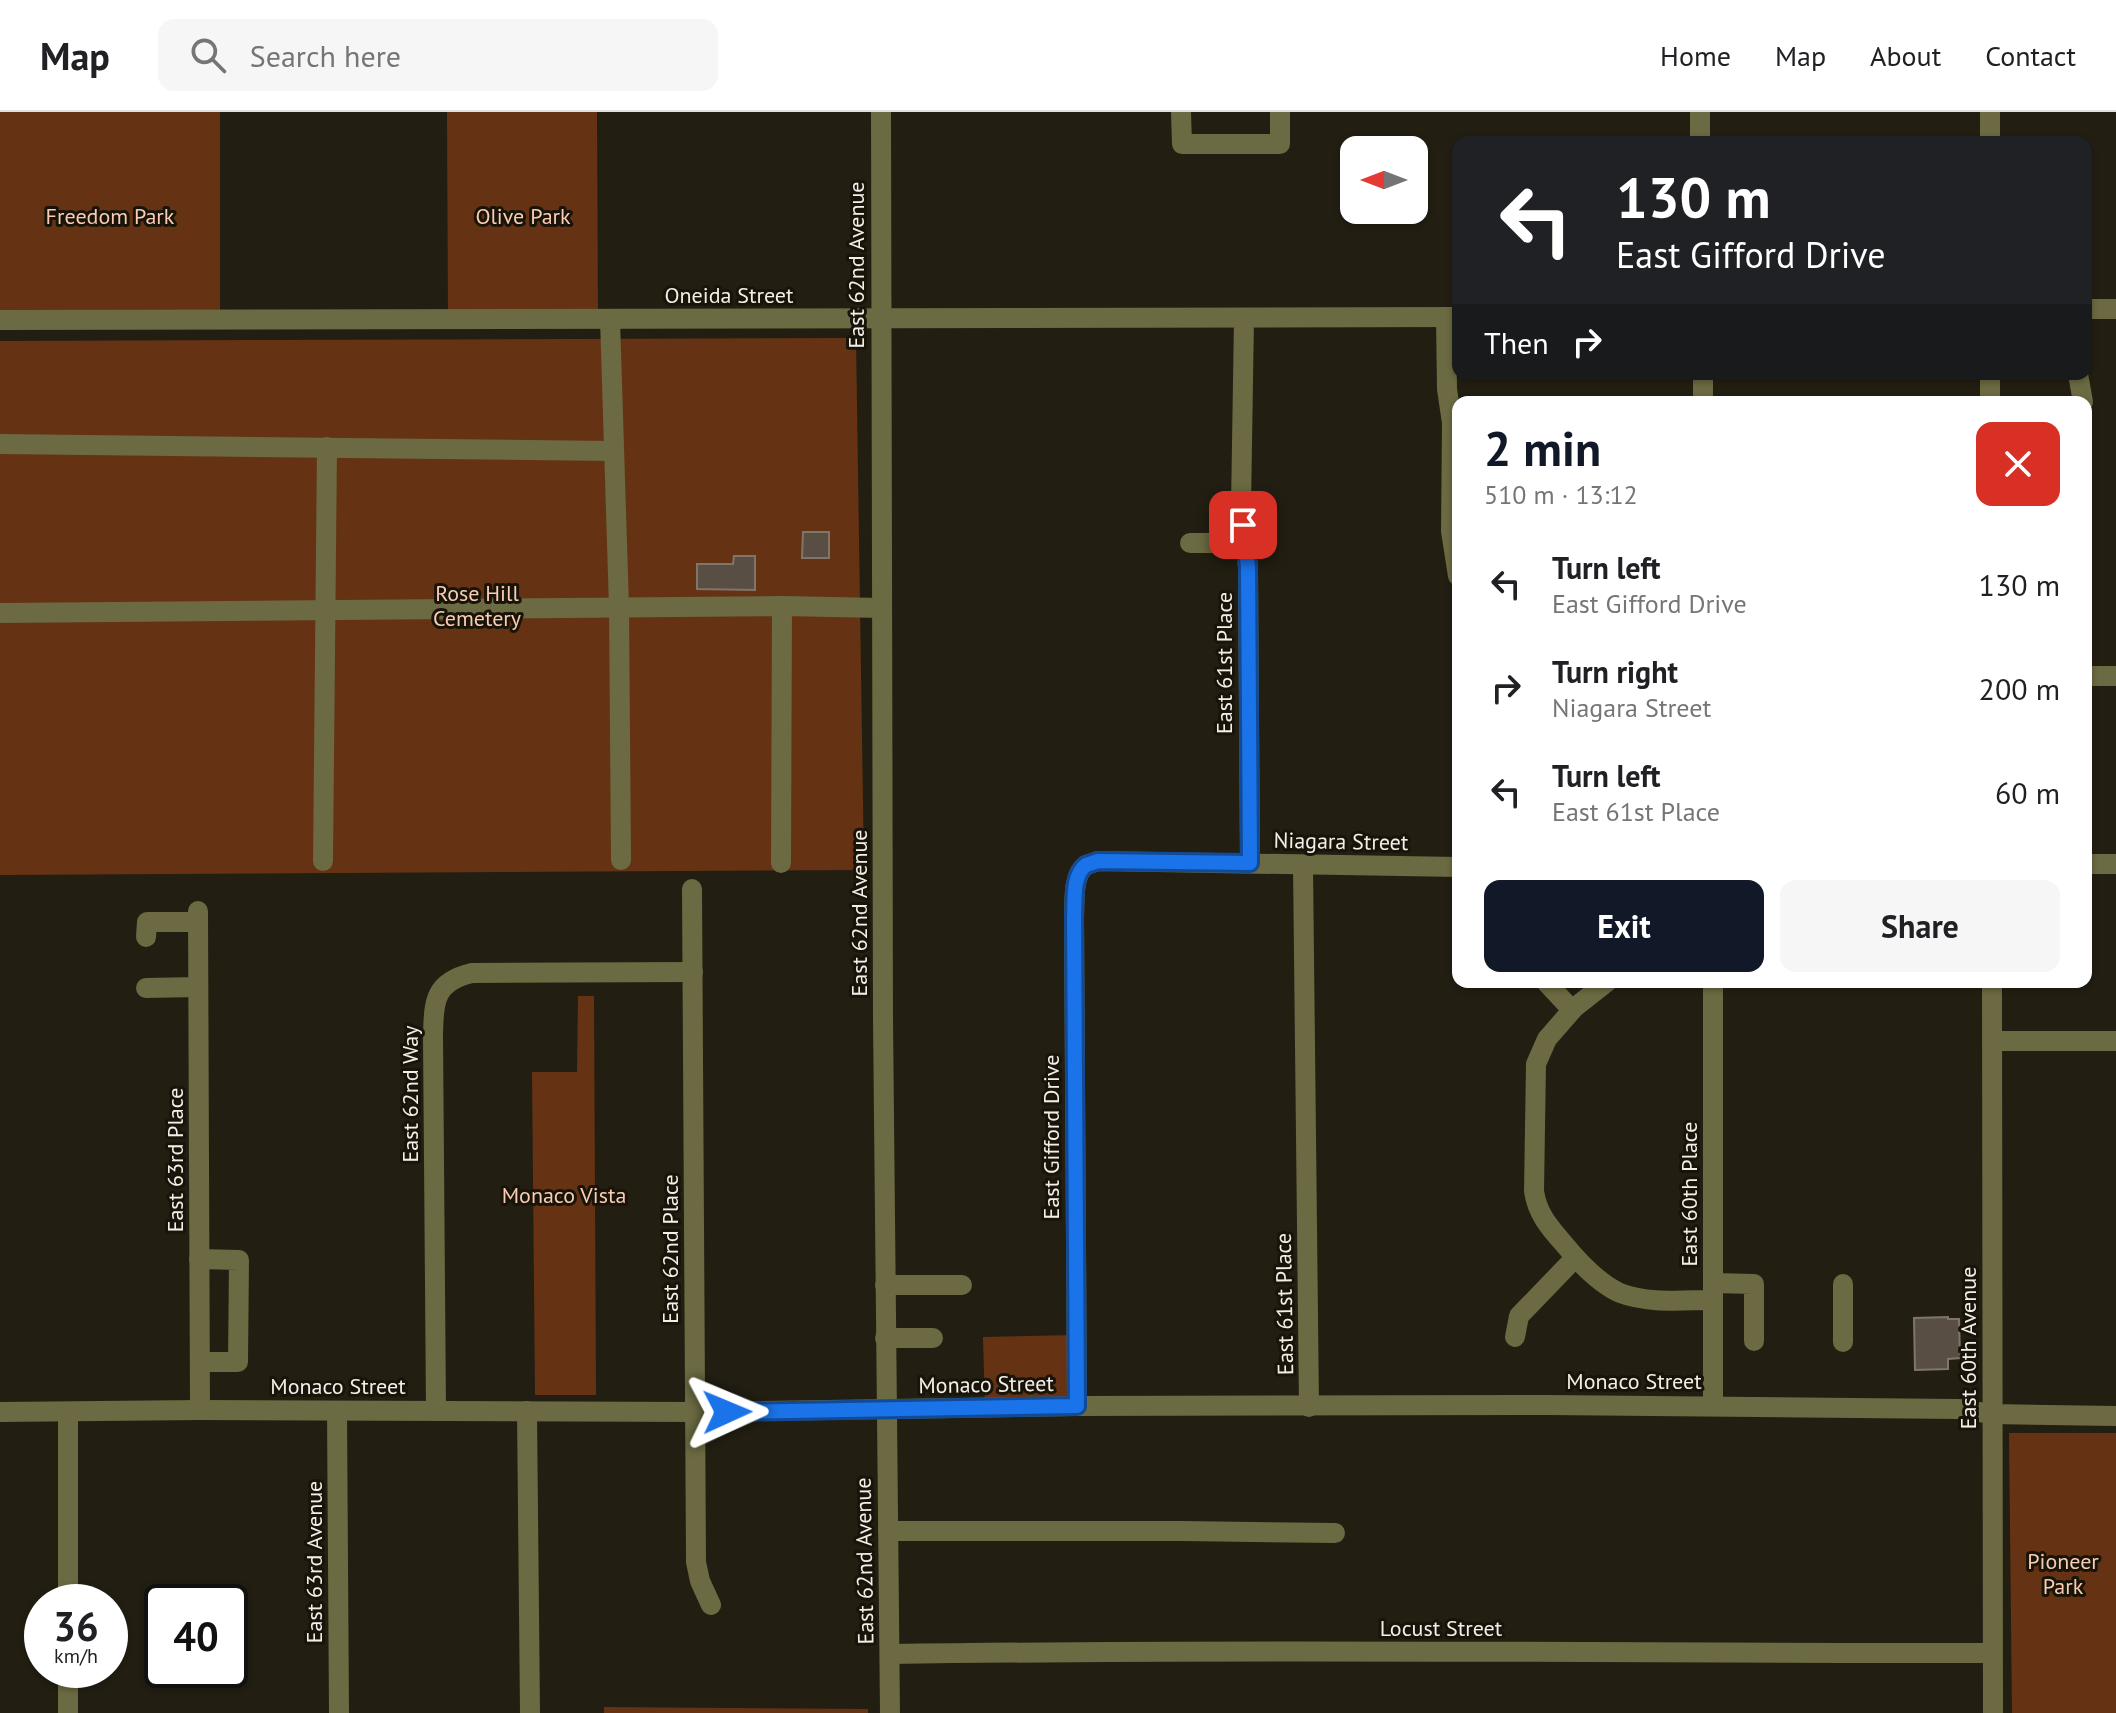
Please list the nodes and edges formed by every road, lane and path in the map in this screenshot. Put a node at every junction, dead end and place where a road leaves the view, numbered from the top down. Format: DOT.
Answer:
graph roads {
  1 [pos="881,112"];
  2 [pos="1181,112"];
  3 [pos="1280,112"];
  4 [pos="1700,112"];
  5 [pos="1990,112"];
  6 [pos="1700,136"];
  7 [pos="1990,136"];
  8 [pos="2092,309"];
  9 [pos="2116,309"];
  10 [pos="1452,317"];
  11 [pos="880,318"];
  12 [pos="1244,318"];
  13 [pos="610,319"];
  14 [pos="0,320"];
  15 [pos="1452,423"];
  16 [pos="1452,423"];
  17 [pos="0,444"];
  18 [pos="327,447"];
  19 [pos="614,451"];
  20 [pos="1452,537"];
  21 [pos="1190,543"];
  22 [pos="1245,543"];
  23 [pos="782,606"];
  24 [pos="619,607"];
  25 [pos="882,608"];
  26 [pos="325,611"];
  27 [pos="0,613"];
  28 [pos="2092,676"];
  29 [pos="2116,676"];
  30 [pos="621,860"];
  31 [pos="323,861"];
  32 [pos="781,863"];
  33 [pos="1250,863"];
  34 [pos="2092,864"];
  35 [pos="2116,864"];
  36 [pos="1303,865"];
  37 [pos="1452,867"];
  38 [pos="1082,869"];
  39 [pos="692,889"];
  40 [pos="146,937"];
  41 [pos="693,972"];
  42 [pos="198,987"];
  43 [pos="146,988"];
  44 [pos="1552,988"];
  45 [pos="1600,988"];
  46 [pos="1713,988"];
  47 [pos="1992,988"];
  48 [pos="1572,1010"];
  49 [pos="1992,1041"];
  50 [pos="2116,1041"];
  51 [pos="1575,1258"];
  52 [pos="199,1259"];
  53 [pos="1843,1284"];
  54 [pos="885,1285"];
  55 [pos="962,1285"];
  56 [pos="1713,1292"];
  57 [pos="1515,1337"];
  58 [pos="885,1338"];
  59 [pos="933,1338"];
  60 [pos="1754,1341"];
  61 [pos="1843,1342"];
  62 [pos="200,1362"];
  63 [pos="1077,1406"];
  64 [pos="1713,1406"];
  65 [pos="1309,1407"];
  66 [pos="200,1410"];
  67 [pos="436,1410"];
  68 [pos="885,1410"];
  69 [pos="337,1411"];
  70 [pos="527,1411"];
  71 [pos="0,1412"];
  72 [pos="68,1412"];
  73 [pos="695,1412"];
  74 [pos="1993,1414"];
  75 [pos="2116,1416"];
  76 [pos="888,1531"];
  77 [pos="1335,1533"];
  78 [pos="68,1584"];
  79 [pos="711,1605"];
  80 [pos="1992,1653"];
  81 [pos="890,1654"];
  82 [pos="68,1688"];
  83 [pos="68,1713"];
  84 [pos="339,1713"];
  85 [pos="530,1713"];
  86 [pos="890,1713"];
  87 [pos="1993,1713"];
  1 -- 11 [label="street, East 62nd Avenue"];
  2 -- 3 [label="street"];
  4 -- 6 [label="street"];
  5 -- 7 [label="street"];
  8 -- 9 [label="street"];
  10 -- 12 [label="street, Oneida Street"];
  10 -- 16 [label="street"];
  11 -- 12 [label="street, Oneida Street"];
  11 -- 13 [label="street, Oneida Street"];
  11 -- 25 [label="street, East 62nd Avenue"];
  12 -- 22 [label="street, East 61st Place"];
  13 -- 14 [label="street, Oneida Street"];
  13 -- 19 [label="street"];
  15 -- 20 [label="street"];
  17 -- 18 [label="street"];
  18 -- 19 [label="street"];
  18 -- 26 [label="street"];
  19 -- 24 [label="street"];
  21 -- 22 [label="street"];
  22 -- 33 [label="street, East 61st Place"];
  23 -- 24 [label="street"];
  23 -- 25 [label="street"];
  23 -- 32 [label="street"];
  24 -- 26 [label="street"];
  24 -- 30 [label="street"];
  25 -- 54 [label="street, East 62nd Avenue"];
  26 -- 27 [label="street"];
  26 -- 31 [label="street"];
  28 -- 29 [label="street"];
  33 -- 36 [label="street, Niagara Street"];
  33 -- 38 [label="street, Niagara Street"];
  34 -- 35 [label="street"];
  36 -- 37 [label="street, Niagara Street"];
  36 -- 65 [label="street, East 61st Place"];
  38 -- 63 [label="street, East Gifford Drive"];
  39 -- 41 [label="street, East 62nd Place"];
  40 -- 42 [label="street, East 63rd Place"];
  41 -- 67 [label="street, East 62nd Way"];
  41 -- 73 [label="street, East 62nd Place"];
  42 -- 43 [label="street"];
  42 -- 52 [label="street, East 63rd Place"];
  44 -- 48 [label="street"];
  45 -- 48 [label="street"];
  46 -- 56 [label="street, East 60th Place"];
  47 -- 49 [label="street, East 60th Avenue"];
  48 -- 51 [label="street"];
  49 -- 50 [label="street"];
  49 -- 74 [label="street, East 60th Avenue"];
  51 -- 56 [label="street"];
  51 -- 57 [label="street"];
  52 -- 62 [label="street, East 63rd Place"];
  52 -- 62 [label="street"];
  53 -- 61 [label="street"];
  54 -- 55 [label="street"];
  54 -- 58 [label="street, East 62nd Avenue"];
  56 -- 60 [label="street"];
  56 -- 64 [label="street, East 60th Place"];
  58 -- 59 [label="street"];
  58 -- 68 [label="street, East 62nd Avenue"];
  62 -- 66 [label="street, East 63rd Place"];
  63 -- 65 [label="street, Monaco Street"];
  63 -- 68 [label="street, Monaco Street"];
  64 -- 65 [label="street, Monaco Street"];
  64 -- 74 [label="street, Monaco Street"];
  66 -- 69 [label="street, Monaco Street"];
  66 -- 72 [label="street, Monaco Street"];
  67 -- 69 [label="street, Monaco Street"];
  67 -- 70 [label="street, Monaco Street"];
  68 -- 73 [label="street, Monaco Street"];
  68 -- 76 [label="street, East 62nd Avenue"];
  69 -- 84 [label="street, East 63rd Avenue"];
  70 -- 73 [label="street, Monaco Street"];
  70 -- 85 [label="street"];
  71 -- 72 [label="street, Monaco Street"];
  72 -- 78 [label="street"];
  73 -- 79 [label="street, East 62nd Place"];
  74 -- 75 [label="street, Monaco Street"];
  74 -- 80 [label="street, East 60th Avenue"];
  76 -- 77 [label="street"];
  76 -- 81 [label="street, East 62nd Avenue"];
  80 -- 81 [label="street, Locust Street"];
  80 -- 87 [label="street, East 60th Avenue"];
  81 -- 86 [label="street, East 62nd Avenue"];
  82 -- 83 [label="street"];
}
